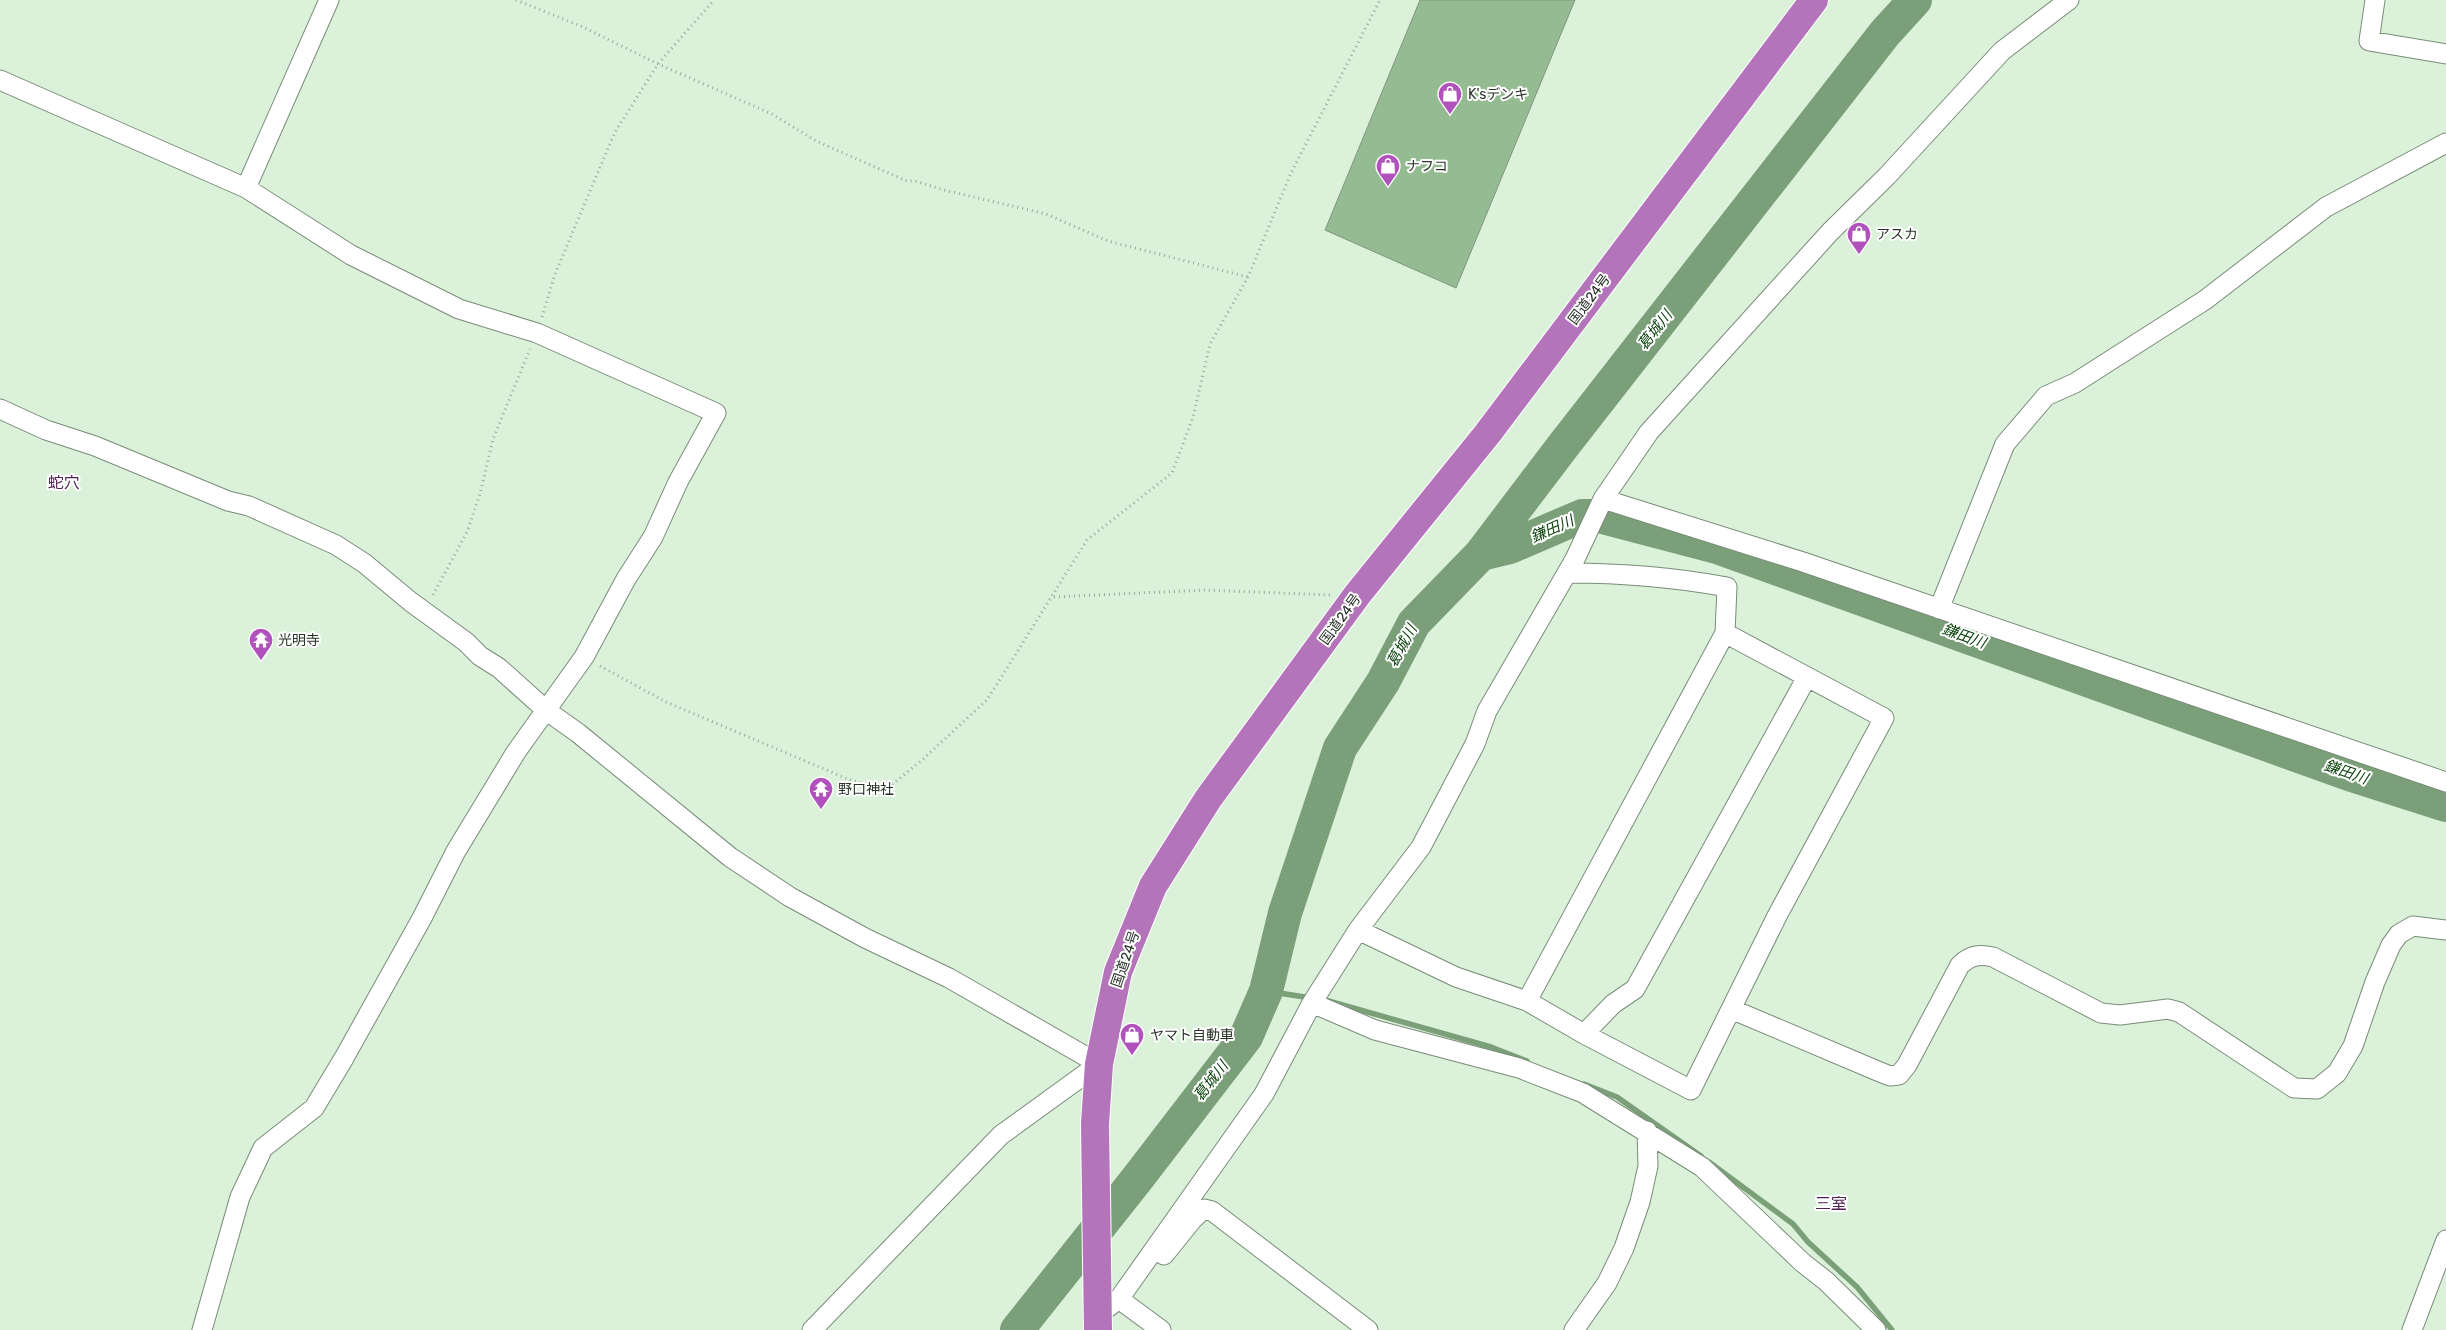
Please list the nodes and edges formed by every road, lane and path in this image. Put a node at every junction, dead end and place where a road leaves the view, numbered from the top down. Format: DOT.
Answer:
graph roads {
  1 [pos="329,0"];
  2 [pos="516,0"];
  3 [pos="714,0"];
  4 [pos="1380,0"];
  5 [pos="1814,0"];
  6 [pos="2069,0"];
  7 [pos="2374,0"];
  8 [pos="2446,54"];
  9 [pos="658,64"];
  10 [pos="0,80"];
  11 [pos="2446,143"];
  12 [pos="246,188"];
  13 [pos="1248,277"];
  14 [pos="537,333"];
  15 [pos="0,409"];
  16 [pos="1603,499"];
  17 [pos="1571,566"];
  18 [pos="400,593"];
  19 [pos="1357,595"];
  20 [pos="1053,597"];
  21 [pos="1939,609"];
  22 [pos="1725,633"];
  23 [pos="584,658"];
  24 [pos="1808,678"];
  25 [pos="547,711"];
  26 [pos="2446,782"];
  27 [pos="1358,930"];
  28 [pos="2446,930"];
  29 [pos="1527,1000"];
  30 [pos="1312,1003"];
  31 [pos="1731,1009"];
  32 [pos="1584,1034"];
  33 [pos="1099,1064"];
  34 [pos="1647,1131"];
  35 [pos="2446,1240"];
  36 [pos="1108,1305"];
  37 [pos="202,1330"];
  38 [pos="812,1330"];
  39 [pos="1161,1330"];
  40 [pos="1368,1330"];
  41 [pos="1574,1330"];
  42 [pos="1876,1330"];
  43 [pos="2412,1330"];
  1 -- 12 [label="street"];
  2 -- 9 [label="path"];
  3 -- 9 [label="path"];
  4 -- 13 [label="path"];
  5 -- 19 [label="highway, 国道24号"];
  6 -- 16 [label="street"];
  7 -- 8 [label="street"];
  9 -- 13 [label="path"];
  9 -- 14 [label="path"];
  10 -- 12 [label="street"];
  11 -- 21 [label="street"];
  12 -- 14 [label="street"];
  13 -- 20 [label="path"];
  14 -- 18 [label="path"];
  14 -- 23 [label="street"];
  15 -- 18 [label="street"];
  16 -- 17 [label="street"];
  16 -- 21 [label="street"];
  17 -- 22 [label="street"];
  17 -- 27 [label="street"];
  18 -- 25 [label="street"];
  19 -- 20 [label="path"];
  19 -- 33 [label="highway, 国道24号"];
  20 -- 23 [label="path"];
  21 -- 26 [label="street"];
  22 -- 24 [label="street"];
  22 -- 29 [label="street"];
  23 -- 25 [label="street"];
  24 -- 31 [label="street"];
  24 -- 32 [label="street"];
  25 -- 33 [label="street"];
  25 -- 37 [label="street"];
  27 -- 29 [label="street"];
  27 -- 30 [label="street"];
  28 -- 31 [label="street"];
  29 -- 32 [label="street"];
  30 -- 34 [label="street"];
  30 -- 36 [label="street"];
  31 -- 32 [label="street"];
  33 -- 36 [label="highway, 国道24号"];
  33 -- 38 [label="street"];
  34 -- 41 [label="street"];
  34 -- 42 [label="street"];
  35 -- 43 [label="street"];
  36 -- 39 [label="street"];
  36 -- 40 [label="street"];
}
